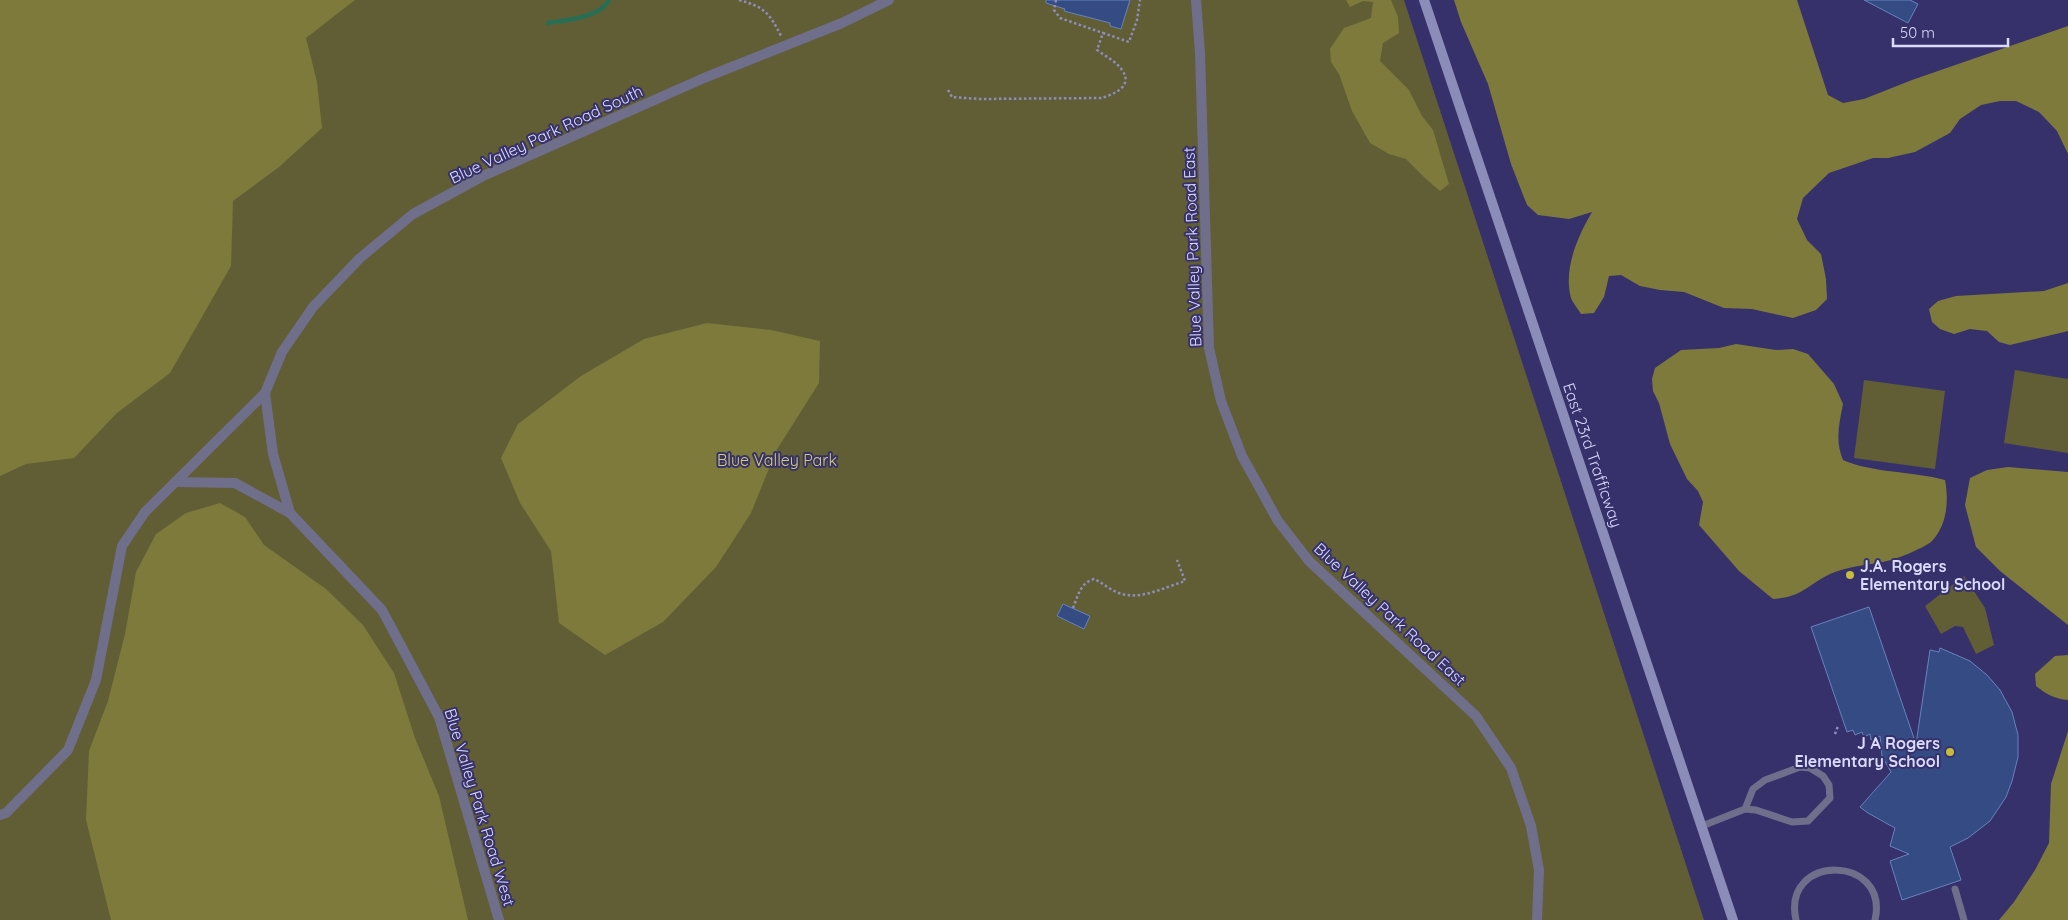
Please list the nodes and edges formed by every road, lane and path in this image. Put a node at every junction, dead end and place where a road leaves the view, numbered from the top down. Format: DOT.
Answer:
graph roads {
  1 [pos="739,0"];
  2 [pos="889,0"];
  3 [pos="1056,0"];
  4 [pos="1140,0"];
  5 [pos="1196,0"];
  6 [pos="1424,0"];
  7 [pos="1103,33"];
  8 [pos="786,46"];
  9 [pos="948,90"];
  10 [pos="266,393"];
  11 [pos="174,482"];
  12 [pos="290,513"];
  13 [pos="1177,560"];
  14 [pos="1073,608"];
  15 [pos="1838,726"];
  16 [pos="1836,734"];
  17 [pos="1745,810"];
  18 [pos="0,815"];
  19 [pos="1702,826"];
  20 [pos="1955,889"];
  21 [pos="499,920"];
  22 [pos="1537,920"];
  23 [pos="1733,920"];
  24 [pos="1796,920"];
  25 [pos="1875,920"];
  26 [pos="1964,920"];
  1 -- 8 [label="path"];
  2 -- 8 [label="street, Blue Valley Park Road South"];
  3 -- 7 [label="path"];
  4 -- 7 [label="path"];
  5 -- 22 [label="street, Blue Valley Park Road East"];
  6 -- 19 [label="main road, East 23rd Trafficway"];
  7 -- 9 [label="path"];
  8 -- 10 [label="street, Blue Valley Park Road South"];
  10 -- 11 [label="street, Blue Valley Park Road South"];
  10 -- 12 [label="street, Blue Valley Park Road West"];
  11 -- 12 [label="street, Blue Valley Park Road West"];
  11 -- 18 [label="street, Blue Valley Park Road South"];
  12 -- 21 [label="street, Blue Valley Park Road West"];
  13 -- 14 [label="path"];
  15 -- 16 [label="path"];
  17 -- 17 [label="lane"];
  17 -- 19 [label="lane"];
  19 -- 23 [label="main road, East 23rd Trafficway"];
  20 -- 26 [label="lane"];
  24 -- 25 [label="lane"];
}
